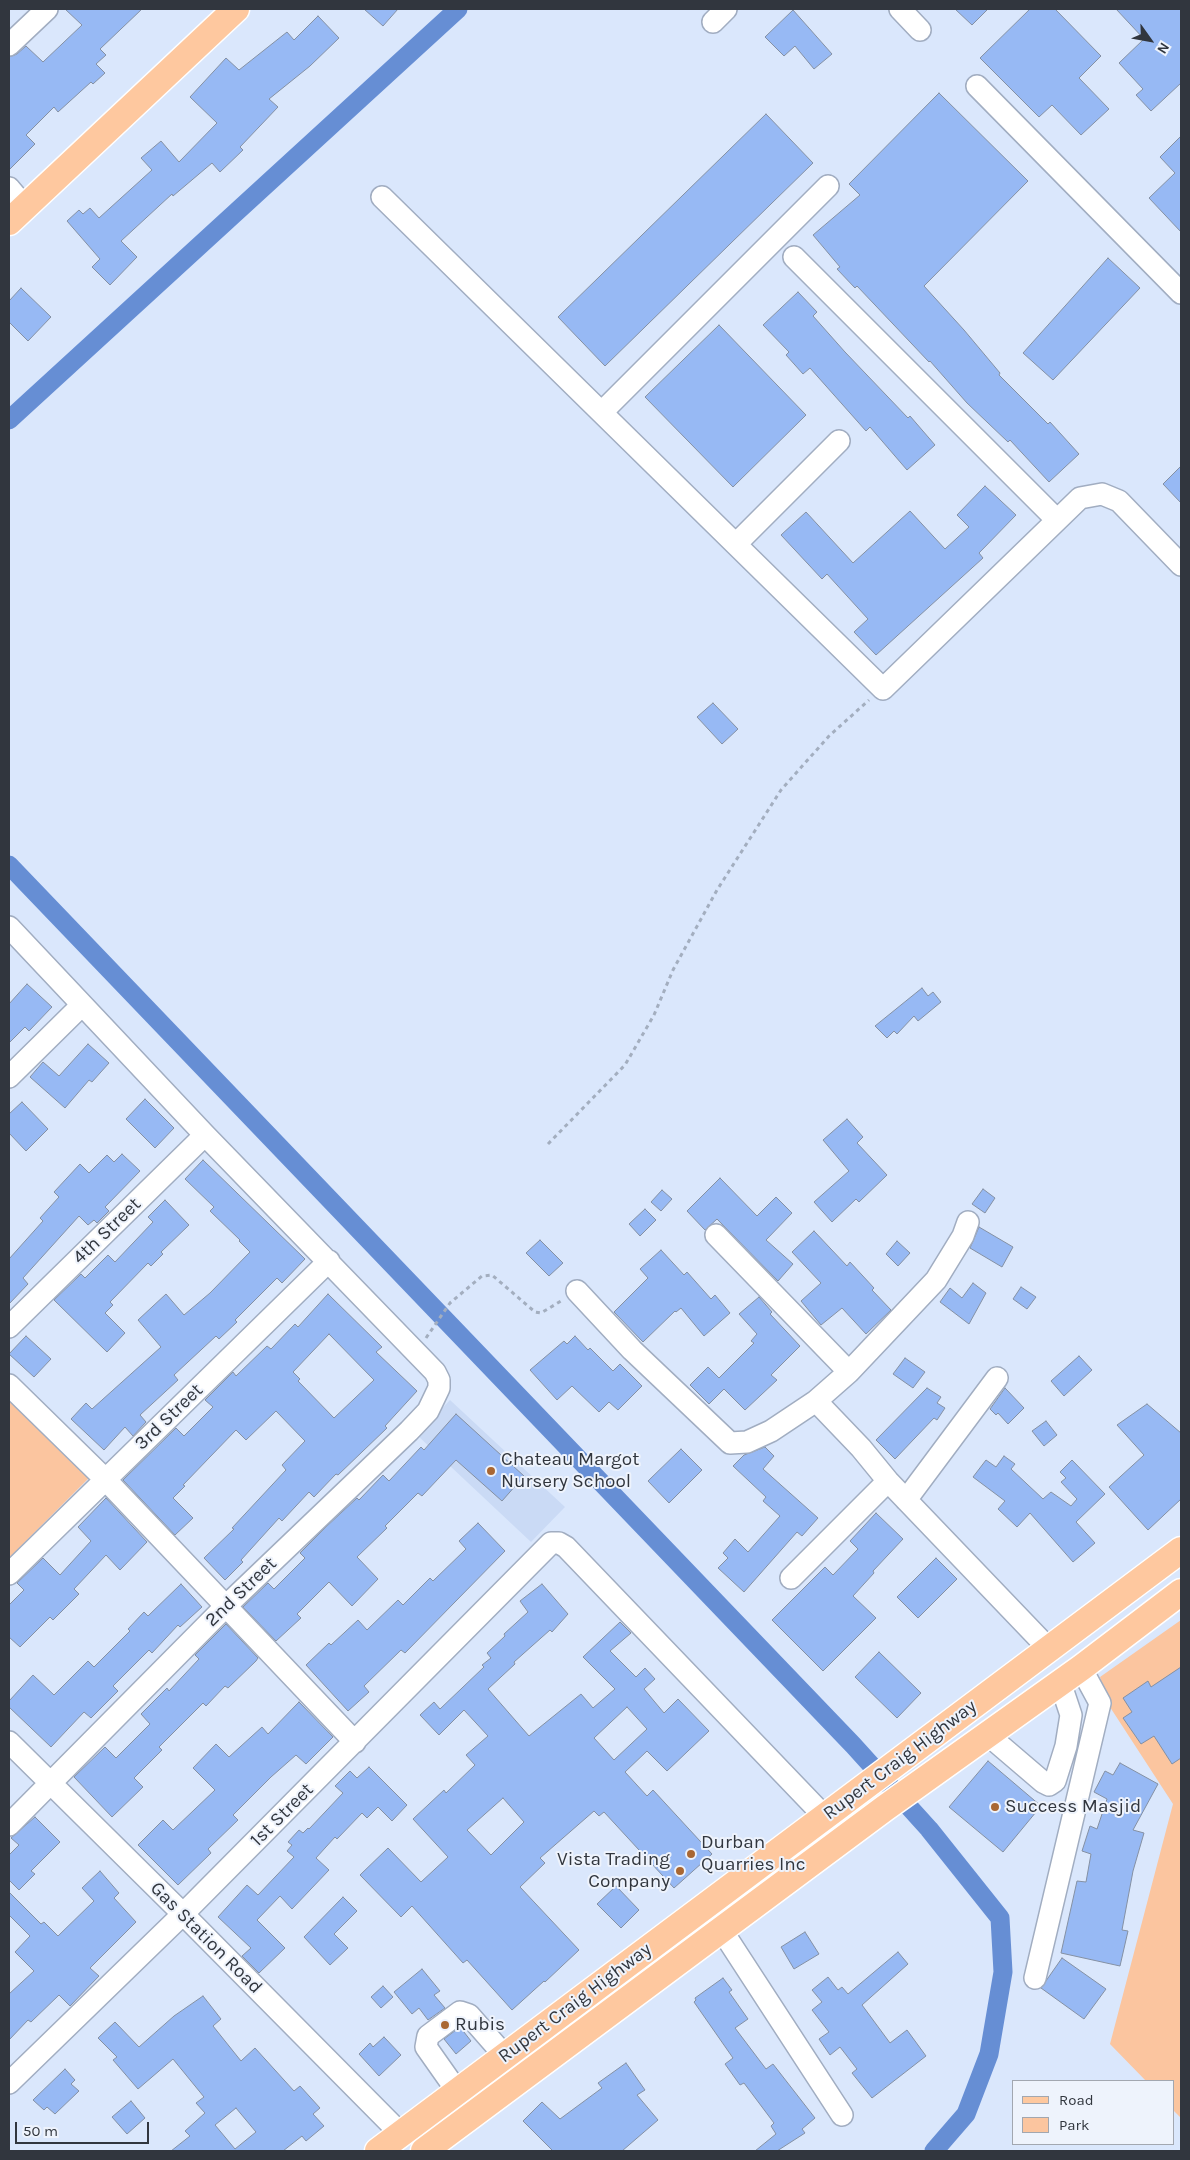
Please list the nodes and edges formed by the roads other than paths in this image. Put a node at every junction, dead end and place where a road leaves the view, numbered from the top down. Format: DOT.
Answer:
graph roads {
  1 [pos="47,9"];
  2 [pos="236,9"];
  3 [pos="900,9"];
  4 [pos="920,30"];
  5 [pos="9,45"];
  6 [pos="977,86"];
  7 [pos="828,186"];
  8 [pos="382,197"];
  9 [pos="14,206"];
  10 [pos="794,257"];
  11 [pos="1181,294"];
  12 [pos="602,412"];
  13 [pos="839,441"];
  14 [pos="1057,520"];
  15 [pos="736,544"];
  16 [pos="1181,565"];
  17 [pos="9,927"];
  18 [pos="82,1005"];
  19 [pos="9,1077"];
  20 [pos="205,1135"];
  21 [pos="968,1222"];
  22 [pos="716,1235"];
  23 [pos="329,1261"];
  24 [pos="577,1291"];
  25 [pos="9,1327"];
  26 [pos="848,1372"];
  27 [pos="997,1378"];
  28 [pos="9,1385"];
  29 [pos="816,1401"];
  30 [pos="105,1479"];
  31 [pos="888,1481"];
  32 [pos="906,1500"];
  33 [pos="1181,1550"];
  34 [pos="9,1574"];
  35 [pos="791,1578"];
  36 [pos="1181,1592"];
  37 [pos="227,1605"];
  38 [pos="1049,1649"];
  39 [pos="1070,1675"];
  40 [pos="988,1735"];
  41 [pos="9,1742"];
  42 [pos="355,1742"];
  43 [pos="50,1784"];
  44 [pos="825,1817"];
  45 [pos="9,1825"];
  46 [pos="183,1914"];
  47 [pos="721,1929"];
  48 [pos="1035,1978"];
  49 [pos="504,2055"];
  50 [pos="9,2084"];
  51 [pos="457,2091"];
  52 [pos="842,2115"];
  53 [pos="401,2134"];
  54 [pos="378,2151"];
  55 [pos="424,2151"];
  1 -- 5 [label="street"];
  2 -- 9 [label="main road"];
  3 -- 4 [label="street"];
  6 -- 11 [label="street"];
  7 -- 12 [label="street"];
  8 -- 12 [label="street"];
  10 -- 14 [label="street"];
  12 -- 15 [label="street"];
  13 -- 15 [label="street"];
  14 -- 15 [label="street"];
  14 -- 16 [label="street"];
  17 -- 18 [label="street"];
  18 -- 19 [label="street"];
  18 -- 20 [label="street"];
  20 -- 23 [label="street"];
  20 -- 25 [label="street, 4th Street"];
  21 -- 26 [label="street"];
  22 -- 26 [label="street"];
  23 -- 30 [label="street, 3rd Street"];
  23 -- 37 [label="street, 2nd Street"];
  24 -- 29 [label="street"];
  26 -- 29 [label="street"];
  27 -- 32 [label="street"];
  28 -- 30 [label="street"];
  29 -- 31 [label="street"];
  30 -- 34 [label="street, 3rd Street"];
  30 -- 37 [label="street"];
  31 -- 32 [label="street"];
  31 -- 35 [label="street"];
  32 -- 38 [label="street"];
  33 -- 38 [label="main road, Rupert Craig Highway"];
  36 -- 39 [label="main road, Rupert Craig Highway"];
  37 -- 42 [label="street"];
  37 -- 43 [label="street, 2nd Street"];
  38 -- 44 [label="main road, Rupert Craig Highway"];
  39 -- 40 [label="main road, Rupert Craig Highway"];
  39 -- 40 [label="street"];
  39 -- 48 [label="street"];
  40 -- 47 [label="main road, Rupert Craig Highway"];
  41 -- 43 [label="street, Gas Station Road"];
  42 -- 44 [label="street, 1st Street"];
  42 -- 46 [label="street, 1st Street"];
  43 -- 45 [label="street, 2nd Street"];
  43 -- 46 [label="street, Gas Station Road"];
  44 -- 49 [label="main road, Rupert Craig Highway"];
  46 -- 50 [label="street, 1st Street"];
  46 -- 53 [label="street, Gas Station Road"];
  47 -- 52 [label="street"];
  47 -- 55 [label="main road, Rupert Craig Highway"];
  49 -- 51 [label="main road, Rupert Craig Highway"];
  49 -- 51 [label="street"];
  51 -- 53 [label="main road, Rupert Craig Highway"];
  53 -- 54 [label="main road, Rupert Craig Highway"];
}
